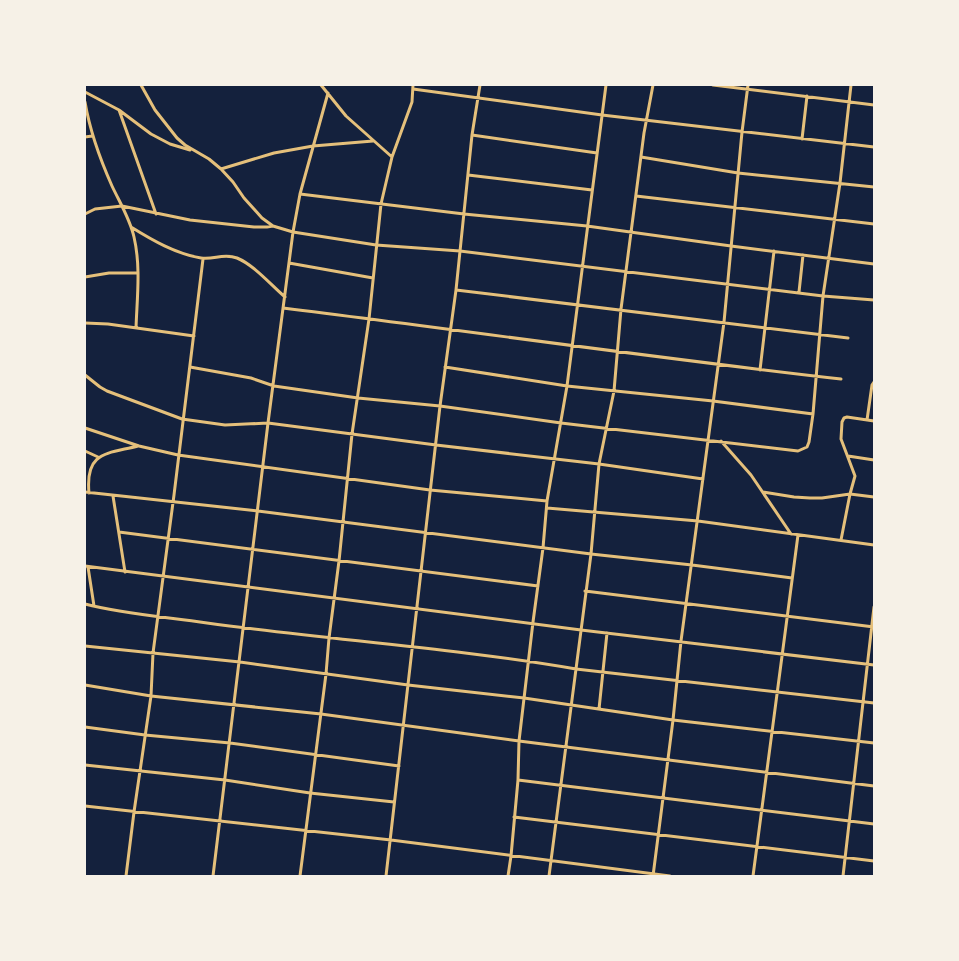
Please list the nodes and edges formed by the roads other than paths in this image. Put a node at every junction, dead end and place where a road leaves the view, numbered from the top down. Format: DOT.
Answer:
graph roads {
  1 [pos="141,85"];
  2 [pos="321,85"];
  3 [pos="480,85"];
  4 [pos="606,85"];
  5 [pos="653,85"];
  6 [pos="713,85"];
  7 [pos="851,85"];
  8 [pos="413,87"];
  9 [pos="747,87"];
  10 [pos="85,92"];
  11 [pos="328,93"];
  12 [pos="806,96"];
  13 [pos="478,98"];
  14 [pos="85,102"];
  15 [pos="849,102"];
  16 [pos="874,105"];
  17 [pos="119,110"];
  18 [pos="602,115"];
  19 [pos="646,120"];
  20 [pos="742,132"];
  21 [pos="472,135"];
  22 [pos="92,136"];
  23 [pos="85,137"];
  24 [pos="802,138"];
  25 [pos="374,142"];
  26 [pos="844,143"];
  27 [pos="313,146"];
  28 [pos="874,147"];
  29 [pos="195,152"];
  30 [pos="597,153"];
  31 [pos="392,157"];
  32 [pos="641,157"];
  33 [pos="221,169"];
  34 [pos="738,173"];
  35 [pos="468,175"];
  36 [pos="840,183"];
  37 [pos="874,188"];
  38 [pos="592,190"];
  39 [pos="300,194"];
  40 [pos="636,196"];
  41 [pos="381,204"];
  42 [pos="122,206"];
  43 [pos="735,209"];
  44 [pos="85,214"];
  45 [pos="156,214"];
  46 [pos="464,214"];
  47 [pos="835,220"];
  48 [pos="874,224"];
  49 [pos="273,226"];
  50 [pos="587,226"];
  51 [pos="131,227"];
  52 [pos="293,232"];
  53 [pos="632,232"];
  54 [pos="376,245"];
  55 [pos="731,246"];
  56 [pos="460,250"];
  57 [pos="774,251"];
  58 [pos="803,255"];
  59 [pos="829,258"];
  60 [pos="203,259"];
  61 [pos="289,263"];
  62 [pos="874,264"];
  63 [pos="582,265"];
  64 [pos="626,271"];
  65 [pos="138,273"];
  66 [pos="85,277"];
  67 [pos="373,278"];
  68 [pos="728,284"];
  69 [pos="456,290"];
  70 [pos="769,290"];
  71 [pos="798,292"];
  72 [pos="823,296"];
  73 [pos="285,297"];
  74 [pos="874,300"];
  75 [pos="578,304"];
  76 [pos="283,308"];
  77 [pos="621,309"];
  78 [pos="369,319"];
  79 [pos="724,322"];
  80 [pos="85,323"];
  81 [pos="136,328"];
  82 [pos="764,328"];
  83 [pos="451,329"];
  84 [pos="819,334"];
  85 [pos="194,336"];
  86 [pos="848,338"];
  87 [pos="572,346"];
  88 [pos="617,352"];
  89 [pos="718,365"];
  90 [pos="190,367"];
  91 [pos="445,368"];
  92 [pos="760,370"];
  93 [pos="85,375"];
  94 [pos="816,376"];
  95 [pos="841,379"];
  96 [pos="874,382"];
  97 [pos="274,386"];
  98 [pos="567,386"];
  99 [pos="614,391"];
  100 [pos="358,398"];
  101 [pos="713,401"];
  102 [pos="440,406"];
  103 [pos="813,414"];
  104 [pos="182,419"];
  105 [pos="867,420"];
  106 [pos="874,421"];
  107 [pos="268,423"];
  108 [pos="561,423"];
  109 [pos="85,428"];
  110 [pos="607,428"];
  111 [pos="352,434"];
  112 [pos="708,439"];
  113 [pos="721,441"];
  114 [pos="436,445"];
  115 [pos="139,446"];
  116 [pos="85,451"];
  117 [pos="178,455"];
  118 [pos="848,456"];
  119 [pos="98,457"];
  120 [pos="554,460"];
  121 [pos="874,460"];
  122 [pos="599,464"];
  123 [pos="263,467"];
  124 [pos="348,479"];
  125 [pos="703,479"];
  126 [pos="430,490"];
  127 [pos="87,492"];
  128 [pos="763,492"];
  129 [pos="850,494"];
  130 [pos="113,496"];
  131 [pos="874,497"];
  132 [pos="173,501"];
  133 [pos="547,501"];
  134 [pos="547,508"];
  135 [pos="258,511"];
  136 [pos="596,512"];
  137 [pos="698,521"];
  138 [pos="343,522"];
  139 [pos="119,532"];
  140 [pos="425,533"];
  141 [pos="791,534"];
  142 [pos="798,535"];
  143 [pos="168,539"];
  144 [pos="841,540"];
  145 [pos="874,545"];
  146 [pos="543,548"];
  147 [pos="254,549"];
  148 [pos="591,554"];
  149 [pos="339,561"];
  150 [pos="692,565"];
  151 [pos="86,566"];
  152 [pos="421,571"];
  153 [pos="125,572"];
  154 [pos="163,576"];
  155 [pos="792,578"];
  156 [pos="538,586"];
  157 [pos="249,588"];
  158 [pos="585,591"];
  159 [pos="334,598"];
  160 [pos="85,604"];
  161 [pos="687,604"];
  162 [pos="94,606"];
  163 [pos="874,607"];
  164 [pos="416,608"];
  165 [pos="158,616"];
  166 [pos="787,616"];
  167 [pos="533,622"];
  168 [pos="873,626"];
  169 [pos="244,628"];
  170 [pos="581,630"];
  171 [pos="607,633"];
  172 [pos="329,638"];
  173 [pos="681,641"];
  174 [pos="85,646"];
  175 [pos="412,647"];
  176 [pos="153,653"];
  177 [pos="782,654"];
  178 [pos="528,660"];
  179 [pos="240,662"];
  180 [pos="867,664"];
  181 [pos="874,665"];
  182 [pos="576,669"];
  183 [pos="603,672"];
  184 [pos="326,674"];
  185 [pos="677,681"];
  186 [pos="85,685"];
  187 [pos="408,685"];
  188 [pos="778,692"];
  189 [pos="151,696"];
  190 [pos="524,698"];
  191 [pos="863,702"];
  192 [pos="874,703"];
  193 [pos="572,704"];
  194 [pos="234,705"];
  195 [pos="599,709"];
  196 [pos="321,714"];
  197 [pos="673,720"];
  198 [pos="404,726"];
  199 [pos="85,727"];
  200 [pos="772,731"];
  201 [pos="146,735"];
  202 [pos="520,741"];
  203 [pos="858,741"];
  204 [pos="230,743"];
  205 [pos="874,743"];
  206 [pos="566,746"];
  207 [pos="316,755"];
  208 [pos="667,760"];
  209 [pos="85,765"];
  210 [pos="399,766"];
  211 [pos="139,771"];
  212 [pos="766,772"];
  213 [pos="225,780"];
  214 [pos="518,780"];
  215 [pos="853,783"];
  216 [pos="562,786"];
  217 [pos="874,786"];
  218 [pos="310,793"];
  219 [pos="663,798"];
  220 [pos="394,802"];
  221 [pos="85,806"];
  222 [pos="762,811"];
  223 [pos="134,812"];
  224 [pos="514,817"];
  225 [pos="849,821"];
  226 [pos="221,822"];
  227 [pos="556,822"];
  228 [pos="874,824"];
  229 [pos="306,832"];
  230 [pos="658,835"];
  231 [pos="390,840"];
  232 [pos="757,847"];
  233 [pos="511,856"];
  234 [pos="845,858"];
  235 [pos="552,860"];
  236 [pos="874,861"];
  237 [pos="653,875"];
  238 [pos="126,876"];
  239 [pos="214,876"];
  240 [pos="300,876"];
  241 [pos="386,876"];
  242 [pos="508,876"];
  243 [pos="549,876"];
  244 [pos="670,876"];
  245 [pos="753,876"];
  246 [pos="842,876"];
  1 -- 29 [label="street"];
  2 -- 11 [label="street"];
  3 -- 13 [label="street"];
  4 -- 18 [label="street"];
  5 -- 19 [label="street"];
  6 -- 9 [label="street"];
  7 -- 15 [label="street"];
  8 -- 13 [label="street"];
  8 -- 31 [label="street"];
  9 -- 12 [label="street"];
  9 -- 20 [label="street"];
  10 -- 17 [label="street"];
  11 -- 25 [label="street"];
  11 -- 27 [label="street"];
  12 -- 15 [label="street"];
  12 -- 24 [label="street"];
  13 -- 18 [label="street"];
  13 -- 21 [label="street"];
  14 -- 22 [label="street"];
  15 -- 16 [label="street"];
  15 -- 26 [label="street"];
  17 -- 29 [label="street"];
  17 -- 45 [label="street"];
  18 -- 19 [label="street"];
  18 -- 30 [label="street"];
  19 -- 20 [label="street"];
  19 -- 32 [label="street"];
  20 -- 24 [label="street"];
  20 -- 34 [label="street"];
  21 -- 30 [label="street"];
  21 -- 35 [label="street"];
  22 -- 23 [label="street"];
  22 -- 42 [label="street"];
  24 -- 26 [label="street"];
  25 -- 27 [label="street"];
  25 -- 31 [label="street"];
  26 -- 28 [label="street"];
  26 -- 36 [label="street"];
  27 -- 33 [label="street"];
  27 -- 39 [label="street"];
  29 -- 33 [label="street"];
  30 -- 38 [label="street"];
  31 -- 41 [label="street"];
  32 -- 34 [label="street"];
  32 -- 40 [label="street"];
  33 -- 49 [label="street"];
  34 -- 36 [label="street"];
  34 -- 43 [label="street"];
  35 -- 38 [label="street"];
  35 -- 46 [label="street"];
  36 -- 37 [label="street"];
  36 -- 47 [label="street"];
  38 -- 50 [label="street"];
  39 -- 41 [label="street"];
  39 -- 52 [label="street"];
  40 -- 43 [label="street"];
  40 -- 53 [label="street"];
  41 -- 46 [label="street"];
  41 -- 54 [label="street"];
  42 -- 44 [label="street"];
  42 -- 45 [label="street"];
  42 -- 51 [label="street"];
  43 -- 47 [label="street"];
  43 -- 55 [label="street"];
  45 -- 49 [label="street"];
  46 -- 50 [label="street"];
  46 -- 56 [label="street"];
  47 -- 48 [label="street"];
  47 -- 59 [label="street"];
  49 -- 52 [label="street"];
  50 -- 53 [label="street"];
  50 -- 63 [label="street"];
  51 -- 60 [label="street"];
  51 -- 65 [label="street"];
  52 -- 54 [label="street"];
  52 -- 61 [label="street"];
  53 -- 55 [label="street"];
  53 -- 64 [label="street"];
  54 -- 56 [label="street"];
  54 -- 67 [label="street"];
  55 -- 57 [label="street"];
  55 -- 68 [label="street"];
  56 -- 63 [label="street"];
  56 -- 69 [label="street"];
  57 -- 58 [label="street"];
  57 -- 70 [label="street"];
  58 -- 59 [label="street"];
  58 -- 71 [label="street"];
  59 -- 62 [label="street"];
  59 -- 72 [label="street"];
  60 -- 73 [label="street"];
  60 -- 85 [label="street"];
  61 -- 67 [label="street"];
  61 -- 73 [label="street"];
  63 -- 64 [label="street"];
  63 -- 75 [label="street"];
  64 -- 68 [label="street"];
  64 -- 77 [label="street"];
  65 -- 66 [label="street"];
  65 -- 81 [label="street"];
  67 -- 78 [label="street"];
  68 -- 70 [label="street"];
  68 -- 79 [label="street"];
  69 -- 75 [label="street"];
  69 -- 83 [label="street"];
  70 -- 71 [label="street"];
  70 -- 82 [label="street"];
  71 -- 72 [label="street"];
  72 -- 74 [label="street"];
  72 -- 84 [label="street"];
  73 -- 76 [label="street"];
  75 -- 77 [label="street"];
  75 -- 87 [label="street"];
  76 -- 78 [label="street"];
  76 -- 97 [label="street"];
  77 -- 79 [label="street"];
  77 -- 88 [label="street"];
  78 -- 83 [label="street"];
  78 -- 100 [label="street"];
  79 -- 82 [label="street"];
  79 -- 89 [label="street"];
  80 -- 81 [label="street"];
  81 -- 85 [label="street"];
  82 -- 84 [label="street"];
  82 -- 92 [label="street"];
  83 -- 87 [label="street"];
  83 -- 91 [label="street"];
  84 -- 86 [label="street"];
  84 -- 94 [label="street"];
  85 -- 90 [label="street"];
  87 -- 88 [label="street"];
  87 -- 98 [label="street"];
  88 -- 89 [label="street"];
  88 -- 99 [label="street"];
  89 -- 92 [label="street"];
  89 -- 101 [label="street"];
  90 -- 97 [label="street"];
  90 -- 104 [label="street"];
  91 -- 98 [label="street"];
  91 -- 102 [label="street"];
  92 -- 94 [label="street"];
  93 -- 104 [label="street"];
  94 -- 95 [label="street"];
  94 -- 103 [label="street"];
  96 -- 105 [label="street"];
  97 -- 100 [label="street"];
  97 -- 107 [label="street"];
  98 -- 99 [label="street"];
  98 -- 108 [label="street"];
  99 -- 101 [label="street"];
  99 -- 110 [label="street"];
  100 -- 102 [label="street"];
  100 -- 111 [label="street"];
  101 -- 103 [label="street"];
  101 -- 112 [label="street"];
  102 -- 108 [label="street"];
  102 -- 114 [label="street"];
  103 -- 113 [label="street"];
  104 -- 107 [label="street"];
  104 -- 117 [label="street"];
  105 -- 106 [label="street"];
  105 -- 118 [label="street"];
  107 -- 111 [label="street"];
  107 -- 123 [label="street"];
  108 -- 110 [label="street"];
  108 -- 120 [label="street"];
  109 -- 115 [label="street"];
  110 -- 112 [label="street"];
  110 -- 122 [label="street"];
  111 -- 114 [label="street"];
  111 -- 124 [label="street"];
  112 -- 113 [label="street"];
  112 -- 125 [label="street"];
  113 -- 128 [label="street"];
  114 -- 120 [label="street"];
  114 -- 126 [label="street"];
  115 -- 117 [label="street"];
  115 -- 119 [label="street"];
  116 -- 119 [label="street"];
  117 -- 123 [label="street"];
  117 -- 132 [label="street"];
  118 -- 121 [label="street"];
  118 -- 129 [label="street"];
  119 -- 127 [label="street"];
  120 -- 122 [label="street"];
  120 -- 133 [label="street"];
  122 -- 125 [label="street"];
  122 -- 136 [label="street"];
  123 -- 124 [label="street"];
  123 -- 135 [label="street"];
  124 -- 126 [label="street"];
  124 -- 138 [label="street"];
  125 -- 137 [label="street"];
  126 -- 133 [label="street"];
  126 -- 140 [label="street"];
  127 -- 130 [label="street"];
  128 -- 129 [label="street"];
  128 -- 141 [label="street"];
  129 -- 131 [label="street"];
  129 -- 144 [label="street"];
  130 -- 132 [label="street"];
  130 -- 139 [label="street"];
  132 -- 135 [label="street"];
  132 -- 143 [label="street"];
  133 -- 134 [label="street"];
  134 -- 136 [label="street"];
  134 -- 146 [label="street"];
  135 -- 138 [label="street"];
  135 -- 147 [label="street"];
  136 -- 137 [label="street"];
  136 -- 148 [label="street"];
  137 -- 141 [label="street"];
  137 -- 150 [label="street"];
  138 -- 140 [label="street"];
  138 -- 149 [label="street"];
  139 -- 143 [label="street"];
  139 -- 153 [label="street"];
  140 -- 146 [label="street"];
  140 -- 152 [label="street"];
  141 -- 142 [label="street"];
  142 -- 144 [label="street"];
  142 -- 155 [label="street"];
  143 -- 147 [label="street"];
  143 -- 154 [label="street"];
  144 -- 145 [label="street"];
  146 -- 148 [label="street"];
  146 -- 156 [label="street"];
  147 -- 149 [label="street"];
  147 -- 157 [label="street"];
  148 -- 150 [label="street"];
  148 -- 158 [label="street"];
  149 -- 152 [label="street"];
  149 -- 159 [label="street"];
  150 -- 155 [label="street"];
  150 -- 161 [label="street"];
  151 -- 153 [label="street"];
  151 -- 162 [label="street"];
  152 -- 156 [label="street"];
  152 -- 164 [label="street"];
  153 -- 154 [label="street"];
  154 -- 157 [label="street"];
  154 -- 165 [label="street"];
  155 -- 166 [label="street"];
  156 -- 167 [label="street"];
  157 -- 159 [label="street"];
  157 -- 169 [label="street"];
  158 -- 161 [label="street"];
  158 -- 170 [label="street"];
  159 -- 164 [label="street"];
  159 -- 172 [label="street"];
  160 -- 162 [label="street"];
  161 -- 166 [label="street"];
  161 -- 173 [label="street"];
  162 -- 165 [label="street"];
  163 -- 168 [label="street"];
  164 -- 167 [label="street"];
  164 -- 175 [label="street"];
  165 -- 169 [label="street"];
  165 -- 176 [label="street"];
  166 -- 168 [label="street"];
  166 -- 177 [label="street"];
  167 -- 170 [label="street"];
  167 -- 178 [label="street"];
  168 -- 180 [label="street"];
  169 -- 172 [label="street"];
  169 -- 179 [label="street"];
  170 -- 171 [label="street"];
  170 -- 182 [label="street"];
  171 -- 173 [label="street"];
  171 -- 183 [label="street"];
  172 -- 175 [label="street"];
  172 -- 184 [label="street"];
  173 -- 177 [label="street"];
  173 -- 185 [label="street"];
  174 -- 176 [label="street"];
  175 -- 178 [label="street"];
  175 -- 187 [label="street"];
  176 -- 179 [label="street"];
  176 -- 189 [label="street"];
  177 -- 180 [label="street"];
  177 -- 188 [label="street"];
  178 -- 182 [label="street"];
  178 -- 190 [label="street"];
  179 -- 184 [label="street"];
  179 -- 194 [label="street"];
  180 -- 181 [label="street"];
  180 -- 191 [label="street"];
  182 -- 183 [label="street"];
  182 -- 193 [label="street"];
  183 -- 185 [label="street"];
  183 -- 195 [label="street"];
  184 -- 187 [label="street"];
  184 -- 196 [label="street"];
  185 -- 188 [label="street"];
  185 -- 197 [label="street"];
  186 -- 189 [label="street"];
  187 -- 190 [label="street"];
  187 -- 198 [label="street"];
  188 -- 191 [label="street"];
  188 -- 200 [label="street"];
  189 -- 194 [label="street"];
  189 -- 201 [label="street"];
  190 -- 193 [label="street"];
  190 -- 202 [label="street"];
  191 -- 192 [label="street"];
  191 -- 203 [label="street"];
  193 -- 195 [label="street"];
  193 -- 206 [label="street"];
  194 -- 196 [label="street"];
  194 -- 204 [label="street"];
  195 -- 197 [label="street"];
  196 -- 198 [label="street"];
  196 -- 207 [label="street"];
  197 -- 200 [label="street"];
  197 -- 208 [label="street"];
  198 -- 202 [label="street"];
  198 -- 210 [label="street"];
  199 -- 201 [label="street"];
  200 -- 203 [label="street"];
  200 -- 212 [label="street"];
  201 -- 204 [label="street"];
  201 -- 211 [label="street"];
  202 -- 206 [label="street"];
  202 -- 214 [label="street"];
  203 -- 205 [label="street"];
  203 -- 215 [label="street"];
  204 -- 207 [label="street"];
  204 -- 213 [label="street"];
  206 -- 208 [label="street"];
  206 -- 216 [label="street"];
  207 -- 210 [label="street"];
  207 -- 218 [label="street"];
  208 -- 212 [label="street"];
  208 -- 219 [label="street"];
  209 -- 211 [label="street"];
  210 -- 220 [label="street"];
  211 -- 213 [label="street"];
  211 -- 223 [label="street"];
  212 -- 215 [label="street"];
  212 -- 222 [label="street"];
  213 -- 218 [label="street"];
  213 -- 226 [label="street"];
  214 -- 216 [label="street"];
  214 -- 224 [label="street"];
  215 -- 217 [label="street"];
  215 -- 225 [label="street"];
  216 -- 219 [label="street"];
  216 -- 227 [label="street"];
  218 -- 220 [label="street"];
  218 -- 229 [label="street"];
  219 -- 222 [label="street"];
  219 -- 230 [label="street"];
  220 -- 231 [label="street"];
  221 -- 223 [label="street"];
  222 -- 225 [label="street"];
  222 -- 232 [label="street"];
  223 -- 226 [label="street"];
  223 -- 238 [label="street"];
  224 -- 227 [label="street"];
  224 -- 233 [label="street"];
  225 -- 228 [label="street"];
  225 -- 234 [label="street"];
  226 -- 229 [label="street"];
  226 -- 239 [label="street"];
  227 -- 230 [label="street"];
  227 -- 235 [label="street"];
  229 -- 231 [label="street"];
  229 -- 240 [label="street"];
  230 -- 232 [label="street"];
  230 -- 237 [label="street"];
  231 -- 233 [label="street"];
  231 -- 241 [label="street"];
  232 -- 234 [label="street"];
  232 -- 245 [label="street"];
  233 -- 235 [label="street"];
  233 -- 242 [label="street"];
  234 -- 236 [label="street"];
  234 -- 246 [label="street"];
  235 -- 237 [label="street"];
  235 -- 243 [label="street"];
  237 -- 244 [label="street"];
}
